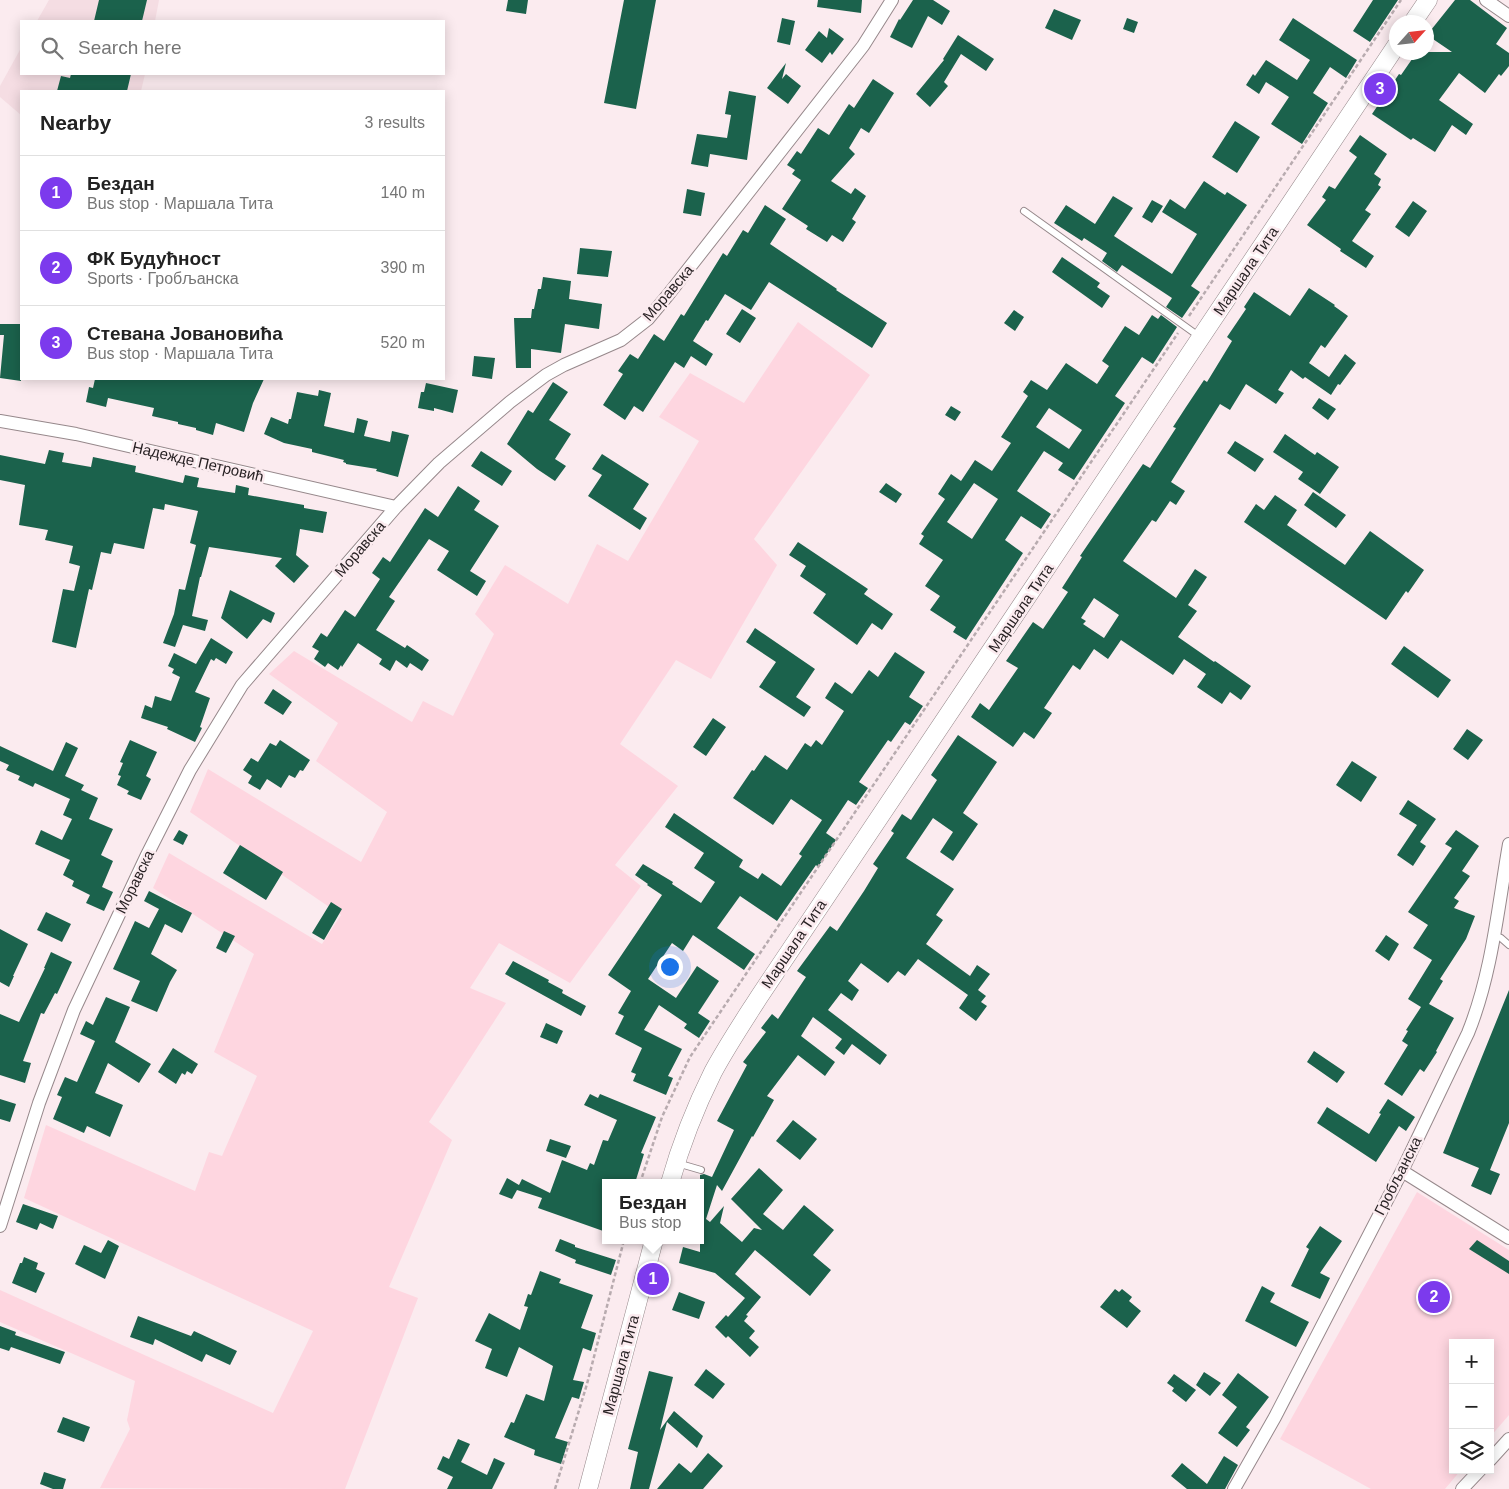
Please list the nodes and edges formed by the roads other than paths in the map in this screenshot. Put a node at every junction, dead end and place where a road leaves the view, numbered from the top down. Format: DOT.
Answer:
graph roads {
  1 [pos="892,0"];
  2 [pos="1428,0"];
  3 [pos="1486,0"];
  4 [pos="1417,15"];
  5 [pos="1509,16"];
  6 [pos="1389,56"];
  7 [pos="1024,211"];
  8 [pos="1201,338"];
  9 [pos="0,421"];
  10 [pos="396,507"];
  11 [pos="1509,844"];
  12 [pos="1494,935"];
  13 [pos="1509,946"];
  14 [pos="675,1163"];
  15 [pos="701,1170"];
  16 [pos="1402,1171"];
  17 [pos="671,1179"];
  18 [pos="0,1226"];
  19 [pos="1509,1238"];
  20 [pos="653,1244"];
  21 [pos="1509,1439"];
  22 [pos="1494,1456"];
  23 [pos="1476,1474"];
  24 [pos="588,1489"];
  25 [pos="1234,1489"];
  26 [pos="1462,1489"];
  1 -- 10 [label="street, Моравска"];
  2 -- 4 [label="main road"];
  3 -- 5 [label="street"];
  6 -- 8 [label="main road, Маршала Тита"];
  7 -- 8 [label="lane"];
  8 -- 14 [label="main road, Маршала Тита"];
  9 -- 10 [label="street, Надежде Петровић"];
  10 -- 18 [label="street, Моравска"];
  11 -- 12 [label="street, Гробљанска"];
  12 -- 13 [label="lane"];
  12 -- 16 [label="street, Гробљанска"];
  14 -- 15 [label="lane"];
  14 -- 17 [label="main road, Маршала Тита"];
  16 -- 19 [label="street"];
  16 -- 25 [label="street, Гробљанска"];
  20 -- 24 [label="main road, Маршала Тита"];
  21 -- 22 [label="street"];
  23 -- 26 [label="street"];
}
